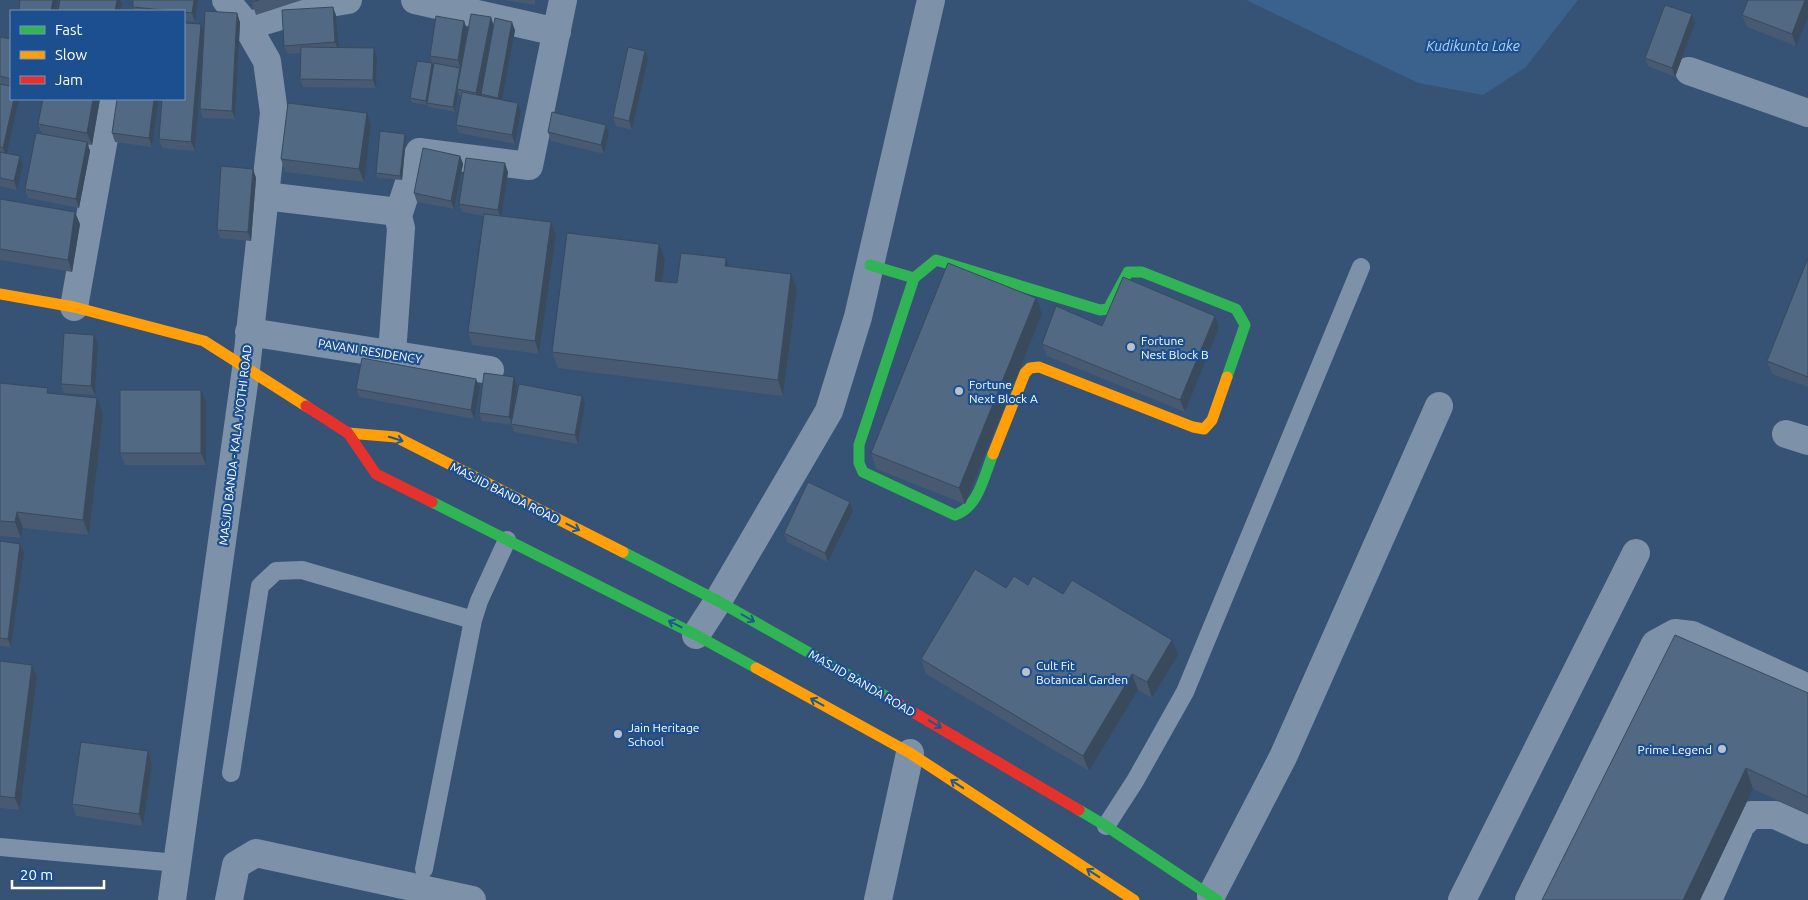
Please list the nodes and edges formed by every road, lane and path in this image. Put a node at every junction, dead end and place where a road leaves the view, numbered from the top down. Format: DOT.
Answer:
graph roads {
  1 [pos="226,0"];
  2 [pos="348,0"];
  3 [pos="415,0"];
  4 [pos="563,0"];
  5 [pos="931,0"];
  6 [pos="247,26"];
  7 [pos="557,32"];
  8 [pos="1689,71"];
  9 [pos="111,100"];
  10 [pos="1808,113"];
  11 [pos="265,196"];
  12 [pos="398,216"];
  13 [pos="870,265"];
  14 [pos="1362,267"];
  15 [pos="914,278"];
  16 [pos="0,294"];
  17 [pos="74,307"];
  18 [pos="249,332"];
  19 [pos="392,354"];
  20 [pos="246,369"];
  21 [pos="490,370"];
  22 [pos="1439,406"];
  23 [pos="348,433"];
  24 [pos="507,540"];
  25 [pos="1636,553"];
  26 [pos="718,601"];
  27 [pos="473,620"];
  28 [pos="696,634"];
  29 [pos="1808,688"];
  30 [pos="910,754"];
  31 [pos="231,773"];
  32 [pos="1106,826"];
  33 [pos="1808,830"];
  34 [pos="0,847"];
  35 [pos="177,863"];
  36 [pos="424,869"];
  37 [pos="1214,898"];
  38 [pos="172,900"];
  39 [pos="229,900"];
  40 [pos="472,900"];
  41 [pos="878,900"];
  42 [pos="1134,900"];
  43 [pos="1462,900"];
  44 [pos="1529,900"];
  45 [pos="1708,900"];
  1 -- 6 [label="street, MASJID BANDA - KALA JYOTHI ROAD"];
  2 -- 6 [label="street"];
  3 -- 7 [label="street"];
  4 -- 7 [label="street"];
  5 -- 13 [label="street"];
  6 -- 11 [label="street, MASJID BANDA - KALA JYOTHI ROAD"];
  7 -- 12 [label="street"];
  8 -- 10 [label="street"];
  9 -- 17 [label="street"];
  11 -- 12 [label="street"];
  11 -- 18 [label="street, MASJID BANDA - KALA JYOTHI ROAD"];
  12 -- 19 [label="street"];
  13 -- 15 [label="main road"];
  13 -- 26 [label="street"];
  14 -- 32 [label="lane"];
  15 -- 15 [label="main road"];
  16 -- 17 [label="main road"];
  17 -- 20 [label="main road"];
  18 -- 19 [label="street, PAVANI RESIDENCY"];
  18 -- 20 [label="street, MASJID BANDA - KALA JYOTHI ROAD"];
  19 -- 21 [label="street, PAVANI RESIDENCY"];
  20 -- 23 [label="main road"];
  20 -- 35 [label="street, MASJID BANDA - KALA JYOTHI ROAD"];
  22 -- 37 [label="street"];
  23 -- 24 [label="main road"];
  23 -- 26 [label="main road, MASJID BANDA ROAD, one-way"];
  24 -- 27 [label="lane"];
  28 -- 24 [label="main road, one-way"];
  25 -- 43 [label="street"];
  26 -- 28 [label="street"];
  26 -- 32 [label="main road, MASJID BANDA ROAD, one-way"];
  27 -- 31 [label="lane"];
  27 -- 36 [label="lane"];
  30 -- 28 [label="main road, one-way"];
  29 -- 44 [label="street"];
  30 -- 41 [label="street"];
  42 -- 30 [label="main road, one-way"];
  32 -- 37 [label="main road, MASJID BANDA ROAD"];
  33 -- 45 [label="street"];
  34 -- 35 [label="lane"];
  35 -- 38 [label="street, MASJID BANDA - KALA JYOTHI ROAD"];
  39 -- 40 [label="street"];
}
